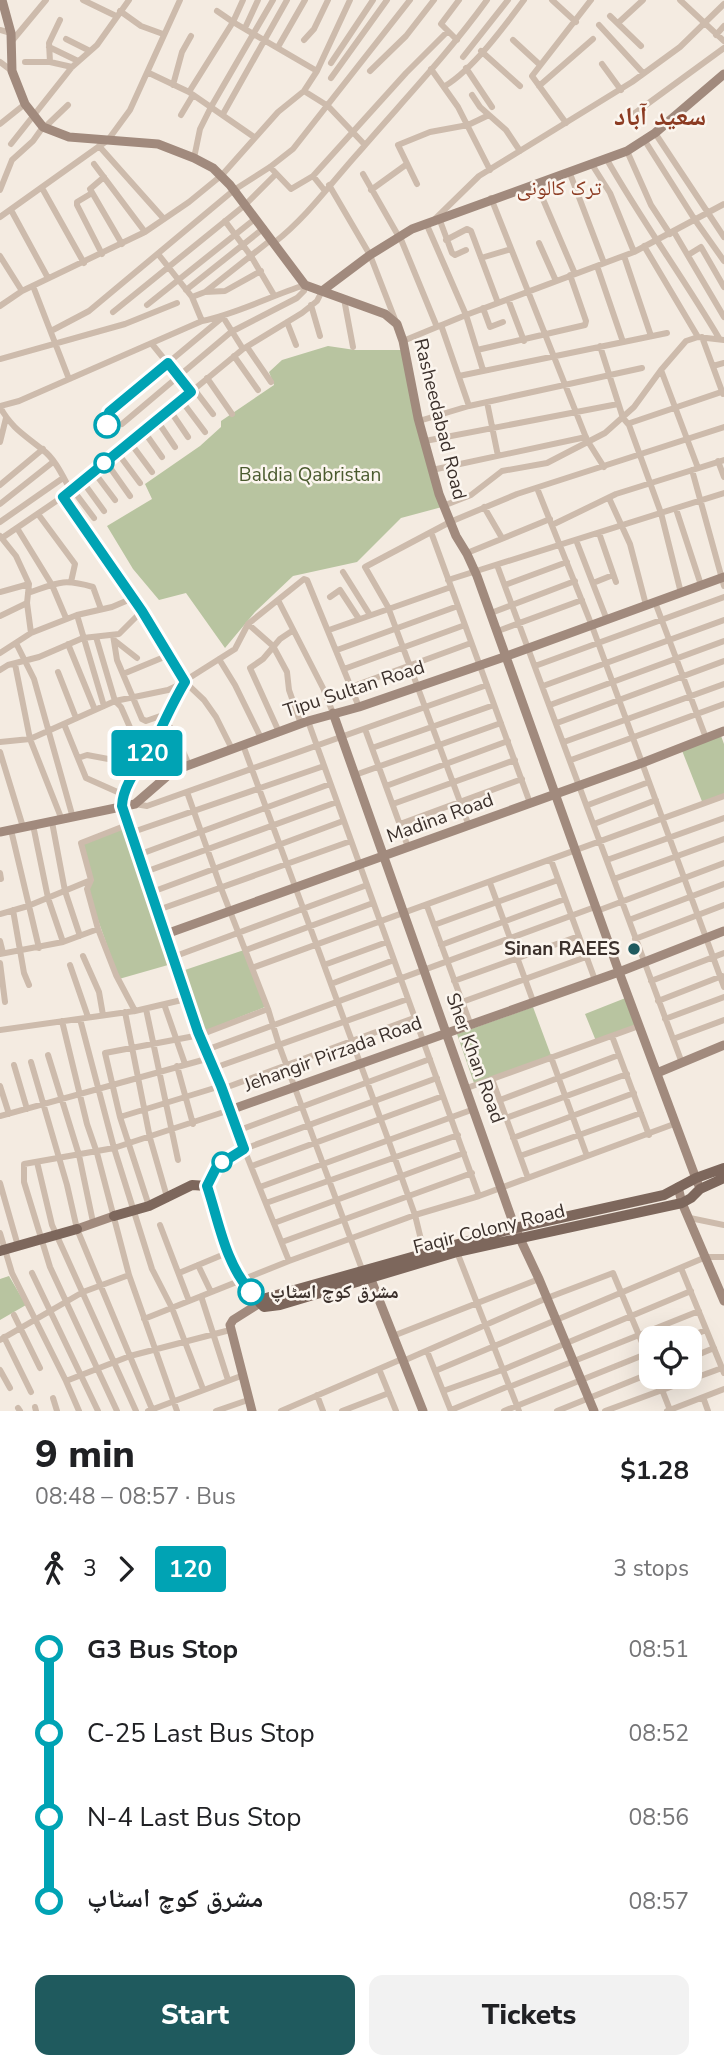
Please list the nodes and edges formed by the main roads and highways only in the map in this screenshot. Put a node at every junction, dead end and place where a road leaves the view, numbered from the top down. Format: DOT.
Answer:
graph roads {
  1 [pos="2,0"];
  2 [pos="724,74"];
  3 [pos="322,291"];
  4 [pos="723,580"];
  5 [pos="507,656"];
  6 [pos="333,713"];
  7 [pos="724,731"];
  8 [pos="556,794"];
  9 [pos="122,806"];
  10 [pos="0,832"];
  11 [pos="384,857"];
  12 [pos="724,931"];
  13 [pos="166,934"];
  14 [pos="619,972"];
  15 [pos="446,1031"];
  16 [pos="724,1045"];
  17 [pos="657,1073"];
  18 [pos="230,1110"];
  19 [pos="724,1168"];
  20 [pos="696,1178"];
  21 [pos="724,1178"];
  22 [pos="207,1186"];
  23 [pos="678,1187"];
  24 [pos="701,1189"];
  25 [pos="682,1203"];
  26 [pos="114,1216"];
  27 [pos="77,1228"];
  28 [pos="515,1228"];
  29 [pos="520,1238"];
  30 [pos="3,1250"];
  31 [pos="367,1273"];
  32 [pos="719,1276"];
  33 [pos="724,1299"];
  34 [pos="260,1303"];
  35 [pos="252,1411"];
  36 [pos="423,1411"];
  37 [pos="594,1411"];
  1 -- 3 [label="main road, Rasheedabad Road"];
  2 -- 3 [label="main road"];
  3 -- 5 [label="main road, Rasheedabad Road"];
  4 -- 5 [label="main road, Tipu Sultan Road"];
  5 -- 6 [label="main road, Tipu Sultan Road"];
  5 -- 8 [label="main road, Rasheedabad Road"];
  6 -- 9 [label="main road, Tipu Sultan Road"];
  6 -- 11 [label="main road, Sher Khan Road"];
  7 -- 8 [label="main road, Madina Road"];
  8 -- 11 [label="main road, Madina Road"];
  8 -- 14 [label="main road, Rasheedabad Road"];
  9 -- 10 [label="main road"];
  9 -- 13 [label="main road"];
  11 -- 13 [label="main road, Madina Road"];
  11 -- 15 [label="main road, Sher Khan Road"];
  12 -- 14 [label="main road, Jehangir Pirzada Road"];
  13 -- 18 [label="main road"];
  14 -- 15 [label="main road, Jehangir Pirzada Road"];
  14 -- 17 [label="main road, Rasheedabad Road"];
  15 -- 18 [label="main road, Jehangir Pirzada Road"];
  15 -- 28 [label="main road, Sher Khan Road"];
  16 -- 17 [label="main road"];
  17 -- 20 [label="main road, Rasheedabad Road"];
  18 -- 22 [label="main road"];
  19 -- 20 [label="main road, Faqir Colony Road"];
  20 -- 23 [label="main road, Faqir Colony Road"];
  20 -- 24 [label="main road, Rasheedabad Road"];
  21 -- 24 [label="main road, Faqir Colony Road"];
  22 -- 26 [label="main road"];
  22 -- 34 [label="main road"];
  23 -- 25 [label="main road"];
  23 -- 28 [label="main road, Faqir Colony Road"];
  24 -- 25 [label="main road, Faqir Colony Road"];
  25 -- 29 [label="main road, Faqir Colony Road"];
  25 -- 32 [label="main road"];
  26 -- 27 [label="main road"];
  27 -- 30 [label="main road"];
  28 -- 29 [label="main road, Sher Khan Road"];
  28 -- 31 [label="main road, Faqir Colony Road"];
  29 -- 31 [label="main road, Faqir Colony Road"];
  29 -- 37 [label="main road, Sher Khan Road"];
  31 -- 34 [label="main road, Faqir Colony Road"];
  31 -- 36 [label="main road"];
  32 -- 33 [label="main road"];
  34 -- 35 [label="main road"];
}
